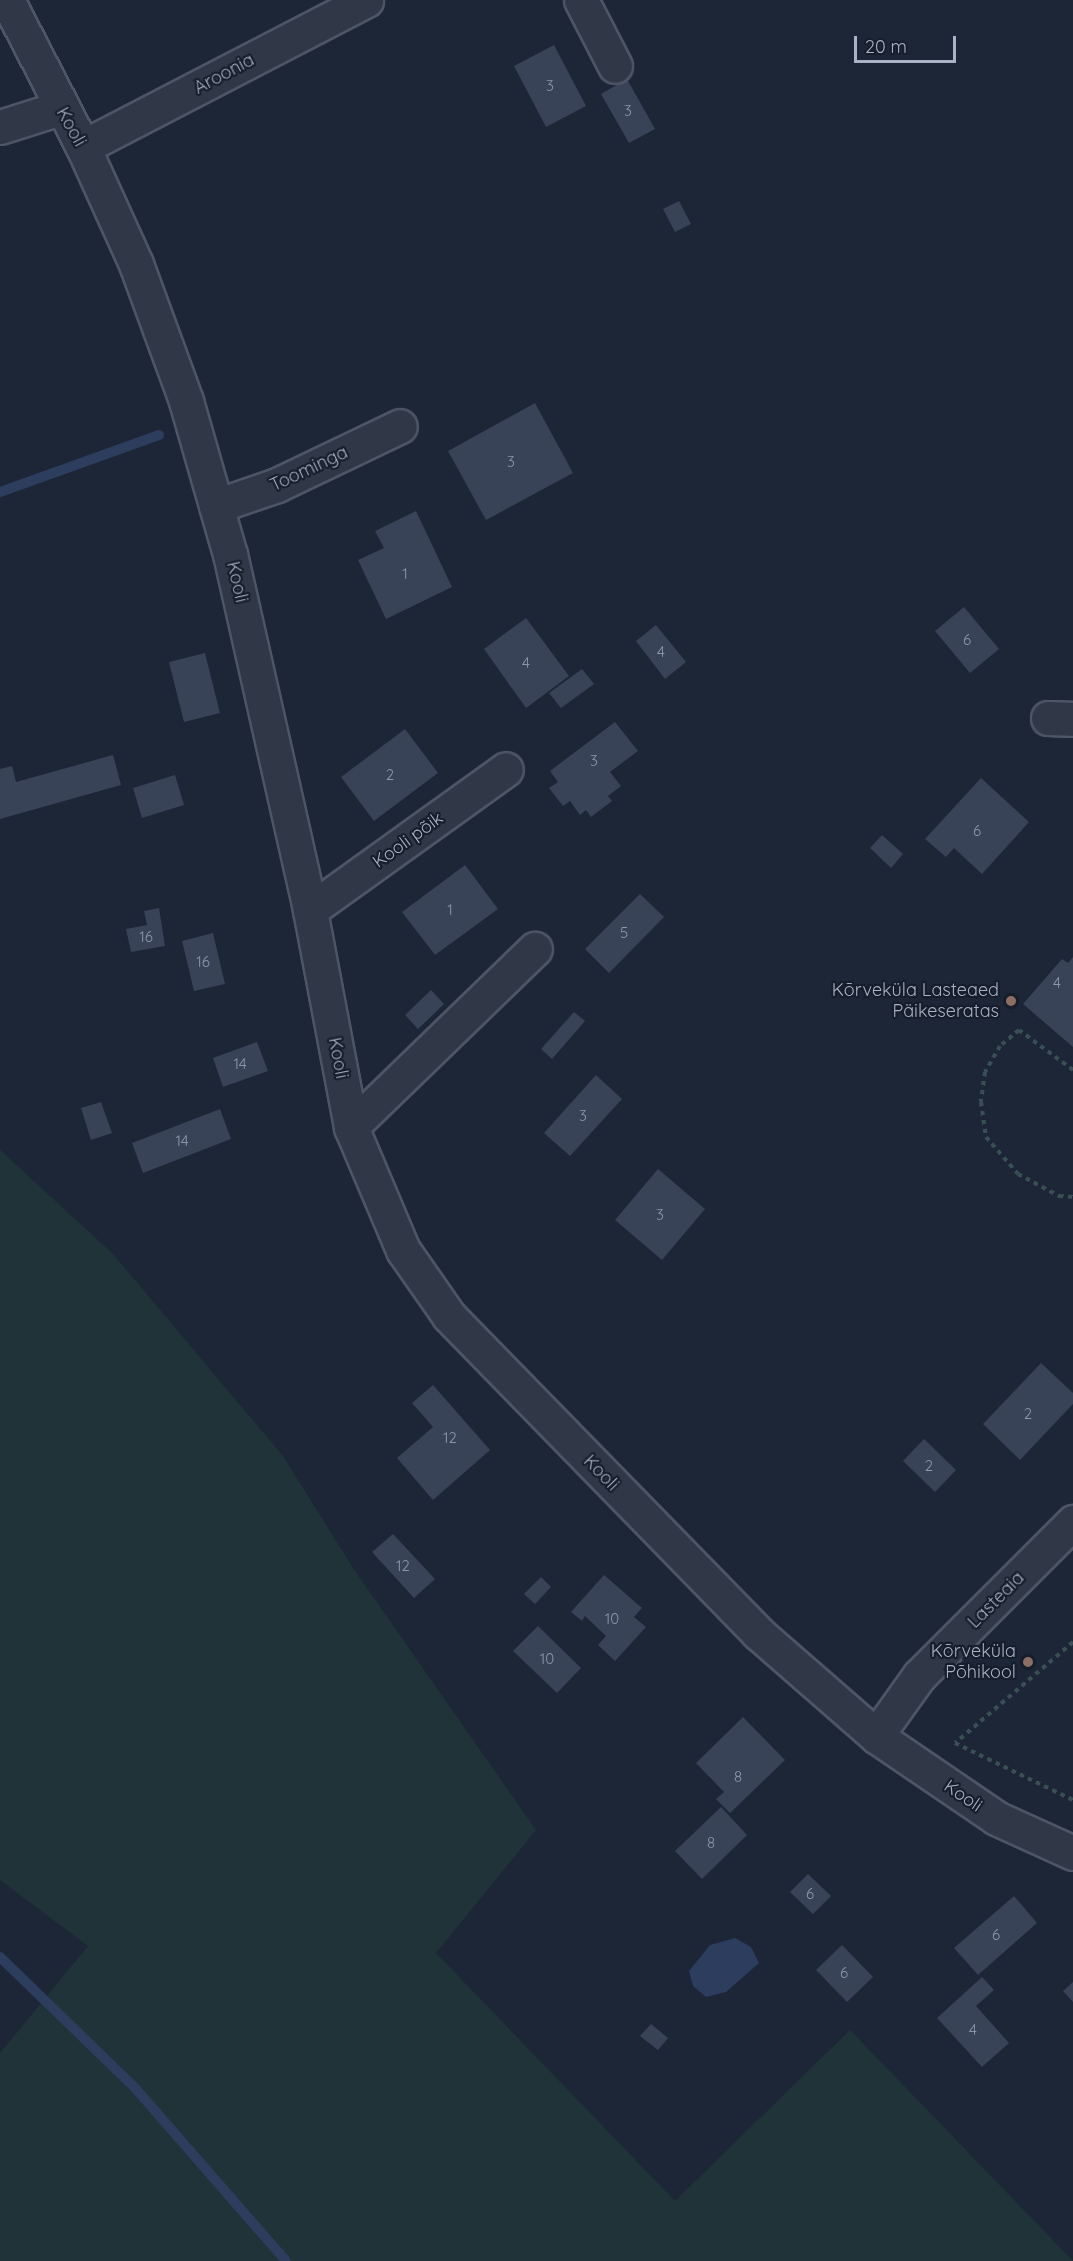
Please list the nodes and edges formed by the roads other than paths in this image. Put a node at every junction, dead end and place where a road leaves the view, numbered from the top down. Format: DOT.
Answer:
graph roads {
  1 [pos="7,0"];
  2 [pos="366,0"];
  3 [pos="581,0"];
  4 [pos="615,66"];
  5 [pos="60,108"];
  6 [pos="0,127"];
  7 [pos="83,147"];
  8 [pos="400,426"];
  9 [pos="216,506"];
  10 [pos="506,769"];
  11 [pos="310,910"];
  12 [pos="535,949"];
  13 [pos="351,1127"];
  14 [pos="1073,1522"];
  15 [pos="876,1736"];
  16 [pos="1073,1853"];
  1 -- 5 [label="street, Kooli"];
  2 -- 7 [label="street, Aroonia"];
  3 -- 4 [label="street"];
  5 -- 6 [label="street"];
  5 -- 7 [label="street, Kooli"];
  7 -- 9 [label="street, Kooli"];
  8 -- 9 [label="street, Toominga"];
  9 -- 11 [label="street, Kooli"];
  10 -- 11 [label="street, Kooli põik"];
  11 -- 13 [label="street, Kooli"];
  12 -- 13 [label="street"];
  13 -- 15 [label="street, Kooli"];
  14 -- 15 [label="street, Lasteaia"];
  15 -- 16 [label="street, Kooli"];
}
